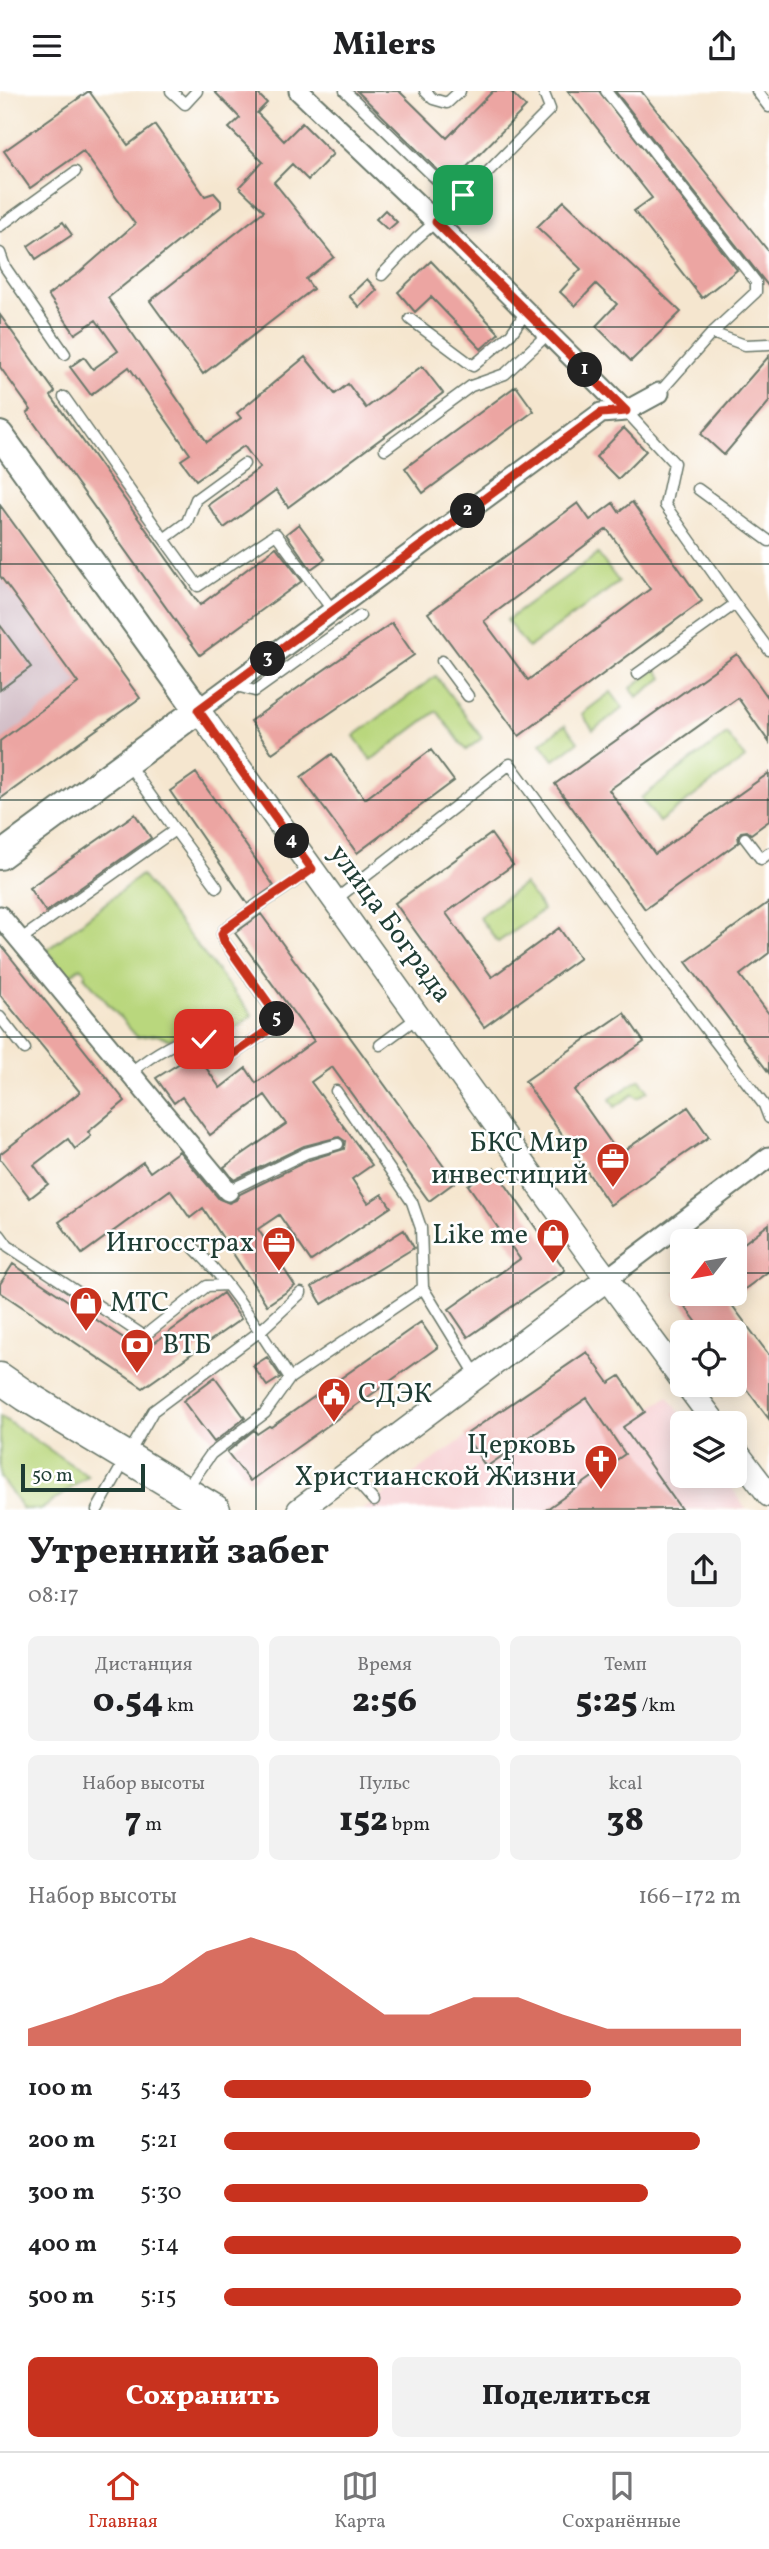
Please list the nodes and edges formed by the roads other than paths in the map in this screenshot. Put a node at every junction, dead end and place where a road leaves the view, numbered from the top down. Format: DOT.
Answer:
graph roads {
  1 [pos="171,91"];
  2 [pos="197,91"];
  3 [pos="299,91"];
  4 [pos="345,91"];
  5 [pos="425,91"];
  6 [pos="460,91"];
  7 [pos="543,91"];
  8 [pos="606,91"];
  9 [pos="757,91"];
  10 [pos="769,107"];
  11 [pos="75,171"];
  12 [pos="458,201"];
  13 [pos="436,222"];
  14 [pos="0,226"];
  15 [pos="0,253"];
  16 [pos="382,275"];
  17 [pos="526,311"];
  18 [pos="410,319"];
  19 [pos="549,333"];
  20 [pos="712,333"];
  21 [pos="769,344"];
  22 [pos="65,354"];
  23 [pos="659,393"];
  24 [pos="64,397"];
  25 [pos="626,411"];
  26 [pos="0,435"];
  27 [pos="385,449"];
  28 [pos="244,464"];
  29 [pos="698,489"];
  30 [pos="164,539"];
  31 [pos="769,541"];
  32 [pos="734,604"];
  33 [pos="333,611"];
  34 [pos="360,617"];
  35 [pos="769,650"];
  36 [pos="442,661"];
  37 [pos="637,674"];
  38 [pos="233,685"];
  39 [pos="468,696"];
  40 [pos="198,710"];
  41 [pos="126,761"];
  42 [pos="175,830"];
  43 [pos="745,838"];
  44 [pos="769,853"];
  45 [pos="0,856"];
  46 [pos="312,869"];
  47 [pos="217,887"];
  48 [pos="334,900"];
  49 [pos="0,916"];
  50 [pos="21,939"];
  51 [pos="0,1017"];
  52 [pos="418,1017"];
  53 [pos="380,1045"];
  54 [pos="25,1049"];
  55 [pos="131,1072"];
  56 [pos="336,1091"];
  57 [pos="769,1118"];
  58 [pos="338,1144"];
  59 [pos="769,1157"];
  60 [pos="228,1191"];
  61 [pos="0,1235"];
  62 [pos="194,1248"];
  63 [pos="4,1249"];
  64 [pos="607,1279"];
  65 [pos="226,1285"];
  66 [pos="424,1288"];
  67 [pos="301,1293"];
  68 [pos="260,1332"];
  69 [pos="670,1364"];
  70 [pos="477,1376"];
  71 [pos="0,1378"];
  72 [pos="290,1378"];
  73 [pos="128,1458"];
  74 [pos="747,1464"];
  75 [pos="349,1473"];
  76 [pos="763,1482"];
  77 [pos="185,1491"];
  78 [pos="374,1501"];
  79 [pos="97,1510"];
  80 [pos="215,1510"];
  81 [pos="299,1510"];
  1 -- 2 [label="lane"];
  3 -- 13 [label="street"];
  4 -- 12 [label="lane"];
  5 -- 6 [label="lane"];
  7 -- 12 [label="lane"];
  8 -- 20 [label="lane"];
  9 -- 10 [label="lane"];
  11 -- 14 [label="lane"];
  12 -- 13 [label="lane"];
  13 -- 16 [label="lane"];
  13 -- 17 [label="street"];
  15 -- 22 [label="lane"];
  17 -- 18 [label="lane"];
  17 -- 19 [label="street"];
  19 -- 25 [label="street"];
  19 -- 27 [label="lane"];
  20 -- 21 [label="lane"];
  20 -- 23 [label="lane"];
  23 -- 25 [label="street"];
  24 -- 30 [label="lane"];
  25 -- 32 [label="lane"];
  25 -- 33 [label="street"];
  26 -- 40 [label="main road, улица Бограда"];
  28 -- 30 [label="lane"];
  29 -- 31 [label="lane"];
  30 -- 33 [label="lane"];
  32 -- 35 [label="lane"];
  32 -- 37 [label="lane"];
  33 -- 38 [label="street"];
  34 -- 38 [label="lane"];
  36 -- 39 [label="lane"];
  38 -- 40 [label="street"];
  40 -- 41 [label="main road"];
  40 -- 46 [label="street, улица Бограда"];
  41 -- 42 [label="lane"];
  41 -- 45 [label="main road"];
  42 -- 47 [label="lane"];
  42 -- 50 [label="lane"];
  43 -- 44 [label="lane"];
  46 -- 48 [label="street, улица Бограда"];
  46 -- 55 [label="lane"];
  48 -- 52 [label="street, улица Бограда"];
  48 -- 57 [label="lane"];
  49 -- 50 [label="street"];
  50 -- 55 [label="street"];
  51 -- 54 [label="lane"];
  52 -- 53 [label="lane"];
  52 -- 64 [label="street, улица Бограда"];
  55 -- 60 [label="street"];
  56 -- 66 [label="lane"];
  58 -- 60 [label="lane"];
  59 -- 64 [label="street"];
  61 -- 63 [label="lane"];
  62 -- 65 [label="lane"];
  63 -- 65 [label="lane"];
  64 -- 69 [label="street, улица Бограда"];
  64 -- 70 [label="street"];
  65 -- 68 [label="lane"];
  66 -- 70 [label="lane"];
  66 -- 72 [label="lane"];
  67 -- 68 [label="lane"];
  68 -- 72 [label="lane"];
  68 -- 73 [label="lane"];
  70 -- 75 [label="street"];
  71 -- 73 [label="main road"];
  72 -- 77 [label="lane"];
  73 -- 77 [label="main road"];
  73 -- 79 [label="lane"];
  74 -- 76 [label="street"];
  75 -- 78 [label="lane"];
  75 -- 81 [label="street"];
  77 -- 80 [label="main road"];
}
